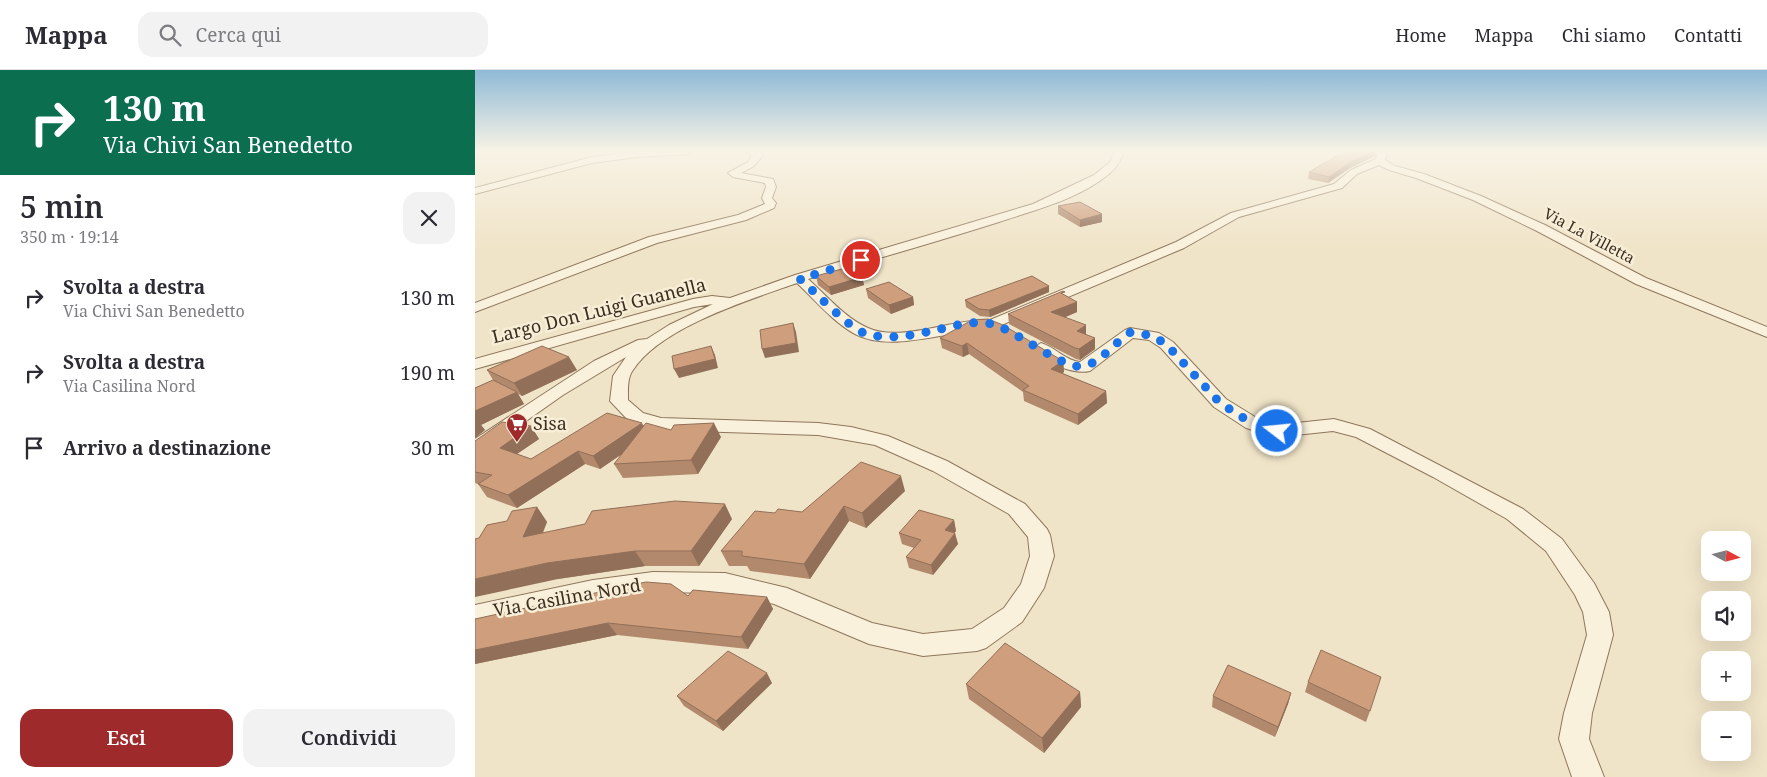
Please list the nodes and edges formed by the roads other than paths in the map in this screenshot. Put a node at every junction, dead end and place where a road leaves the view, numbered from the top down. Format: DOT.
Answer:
graph roads {
  1 [pos="501,184"];
  2 [pos="770,184"];
  3 [pos="1085,184"];
  4 [pos="1340,184"];
  5 [pos="1441,184"];
  6 [pos="475,191"];
  7 [pos="800,279"];
  8 [pos="733,302"];
  9 [pos="475,308"];
  10 [pos="993,324"];
  11 [pos="1767,332"];
  12 [pos="659,337"];
  13 [pos="475,364"];
  14 [pos="475,448"];
  15 [pos="475,615"];
  16 [pos="1588,777"];
  1 -- 6 [label="street"];
  2 -- 9 [label="street"];
  3 -- 7 [label="street, Via Casilina Nord"];
  4 -- 10 [label="street"];
  5 -- 11 [label="street, Via La Villetta"];
  7 -- 8 [label="street, Via Casilina Nord"];
  7 -- 10 [label="street"];
  8 -- 12 [label="street, Via Casilina Nord"];
  8 -- 13 [label="street, Largo Don Luigi Guanella"];
  10 -- 16 [label="street"];
  12 -- 14 [label="street"];
  12 -- 15 [label="street, Via Casilina Nord"];
}
